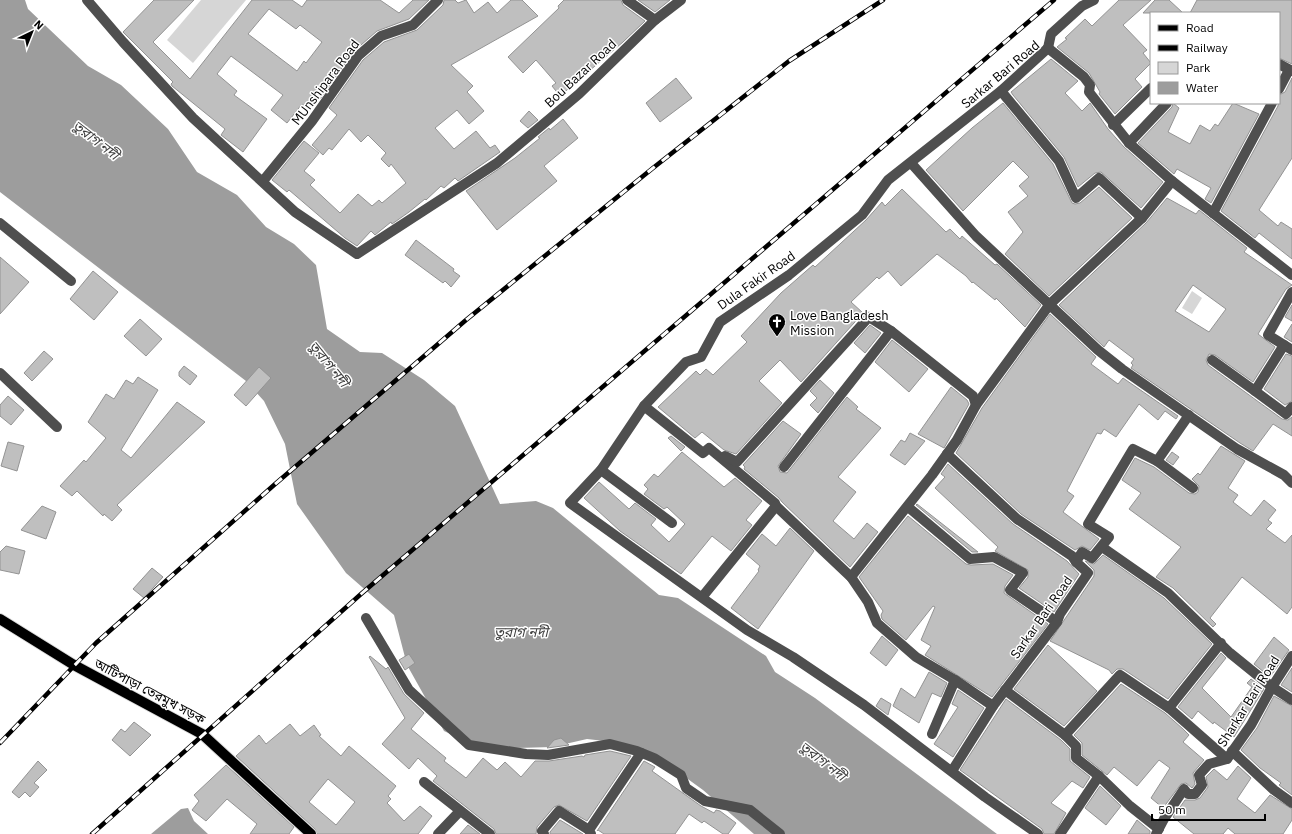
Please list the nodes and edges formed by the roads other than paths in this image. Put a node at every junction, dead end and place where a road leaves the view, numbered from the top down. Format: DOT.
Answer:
graph roads {
  1 [pos="87,0"];
  2 [pos="438,0"];
  3 [pos="627,0"];
  4 [pos="681,0"];
  5 [pos="1094,0"];
  6 [pos="655,20"];
  7 [pos="1048,48"];
  8 [pos="1280,64"];
  9 [pos="1291,70"];
  10 [pos="1280,87"];
  11 [pos="1150,89"];
  12 [pos="1001,91"];
  13 [pos="1166,104"];
  14 [pos="1271,104"];
  15 [pos="1113,125"];
  16 [pos="1129,143"];
  17 [pos="911,163"];
  18 [pos="263,181"];
  19 [pos="1172,181"];
  20 [pos="1212,213"];
  21 [pos="862,215"];
  22 [pos="1142,218"];
  23 [pos="0,223"];
  24 [pos="1292,275"];
  25 [pos="71,281"];
  26 [pos="1292,292"];
  27 [pos="1050,304"];
  28 [pos="891,331"];
  29 [pos="1288,347"];
  30 [pos="1212,360"];
  31 [pos="0,373"];
  32 [pos="1255,391"];
  33 [pos="976,405"];
  34 [pos="644,406"];
  35 [pos="1292,407"];
  36 [pos="1189,415"];
  37 [pos="58,427"];
  38 [pos="709,448"];
  39 [pos="947,454"];
  40 [pos="1157,462"];
  41 [pos="784,467"];
  42 [pos="601,470"];
  43 [pos="1292,483"];
  44 [pos="1193,488"];
  45 [pos="776,506"];
  46 [pos="908,507"];
  47 [pos="672,523"];
  48 [pos="1102,547"];
  49 [pos="1076,562"];
  50 [pos="851,577"];
  51 [pos="703,596"];
  52 [pos="366,618"];
  53 [pos="0,619"];
  54 [pos="1057,622"];
  55 [pos="1221,643"];
  56 [pos="1292,656"];
  57 [pos="955,680"];
  58 [pos="1272,687"];
  59 [pos="1005,690"];
  60 [pos="1292,700"];
  61 [pos="993,706"];
  62 [pos="1170,708"];
  63 [pos="932,734"];
  64 [pos="1065,735"];
  65 [pos="641,753"];
  66 [pos="1229,755"];
  67 [pos="952,771"];
  68 [pos="1099,776"];
  69 [pos="424,782"];
  70 [pos="1292,803"];
  71 [pos="460,811"];
  72 [pos="1158,832"];
  73 [pos="591,833"];
  74 [pos="311,834"];
  75 [pos="438,834"];
  76 [pos="490,834"];
  77 [pos="544,834"];
  78 [pos="780,834"];
  79 [pos="1038,834"];
  80 [pos="1060,834"];
  1 -- 18 [label="street"];
  2 -- 18 [label="street, MUnshipara Road"];
  3 -- 6 [label="street"];
  4 -- 6 [label="street, Bou Bazar Road"];
  5 -- 7 [label="street"];
  6 -- 18 [label="street, Bou Bazar Road"];
  7 -- 12 [label="street, Sarkar Bari Road"];
  7 -- 15 [label="street, Sarkar Bari Road"];
  8 -- 9 [label="street"];
  9 -- 10 [label="street"];
  11 -- 15 [label="street"];
  12 -- 17 [label="street, Sarkar Bari Road"];
  12 -- 22 [label="street"];
  13 -- 16 [label="street"];
  14 -- 20 [label="street"];
  15 -- 16 [label="street, Sarkar Bari Road"];
  16 -- 19 [label="street, Sarkar Bari Road"];
  17 -- 21 [label="street, Sarkar Bari Road"];
  17 -- 27 [label="street"];
  19 -- 20 [label="street, Sarkar Bari Road"];
  19 -- 22 [label="street"];
  20 -- 24 [label="street, Sarkar Bari Road"];
  21 -- 34 [label="street, Dula Fakir Road"];
  22 -- 27 [label="street"];
  23 -- 25 [label="street"];
  26 -- 29 [label="street"];
  27 -- 33 [label="street"];
  27 -- 36 [label="street"];
  28 -- 33 [label="street"];
  28 -- 38 [label="street"];
  28 -- 41 [label="street"];
  29 -- 32 [label="street"];
  30 -- 32 [label="street"];
  31 -- 37 [label="street"];
  32 -- 35 [label="street"];
  33 -- 39 [label="street"];
  34 -- 38 [label="street"];
  34 -- 42 [label="street, Dula Fakir Road"];
  36 -- 40 [label="street"];
  36 -- 43 [label="street"];
  38 -- 45 [label="street"];
  39 -- 46 [label="street"];
  39 -- 49 [label="street"];
  40 -- 44 [label="street"];
  40 -- 48 [label="street"];
  42 -- 47 [label="street"];
  42 -- 51 [label="street, Dula Fakir Road"];
  45 -- 50 [label="street"];
  45 -- 51 [label="street"];
  46 -- 50 [label="street"];
  46 -- 54 [label="street"];
  48 -- 49 [label="street, Sarkar Bari Road"];
  48 -- 55 [label="street"];
  49 -- 54 [label="street, Sarkar Bari Road"];
  50 -- 57 [label="street"];
  51 -- 67 [label="street"];
  52 -- 65 [label="street"];
  53 -- 74 [label="main road, আটিপাড়া তেরমুখ সড়ক"];
  54 -- 59 [label="street, Sarkar Bari Road"];
  55 -- 58 [label="street"];
  55 -- 62 [label="street"];
  56 -- 58 [label="street, Sharkar Bari Road"];
  57 -- 61 [label="street"];
  57 -- 63 [label="street"];
  58 -- 60 [label="street"];
  58 -- 66 [label="street, Sharkar Bari Road"];
  59 -- 61 [label="street, Sarkar Bari Road"];
  59 -- 64 [label="street"];
  61 -- 67 [label="street, Sarkar Bari Road"];
  62 -- 64 [label="street"];
  62 -- 66 [label="street"];
  64 -- 68 [label="street"];
  65 -- 73 [label="street"];
  65 -- 78 [label="street"];
  66 -- 70 [label="street"];
  66 -- 72 [label="street, Sharkar Bari Road"];
  67 -- 79 [label="street"];
  68 -- 72 [label="street"];
  68 -- 80 [label="street"];
  69 -- 71 [label="street"];
  71 -- 75 [label="street"];
  71 -- 76 [label="street"];
  73 -- 77 [label="street"];
}
